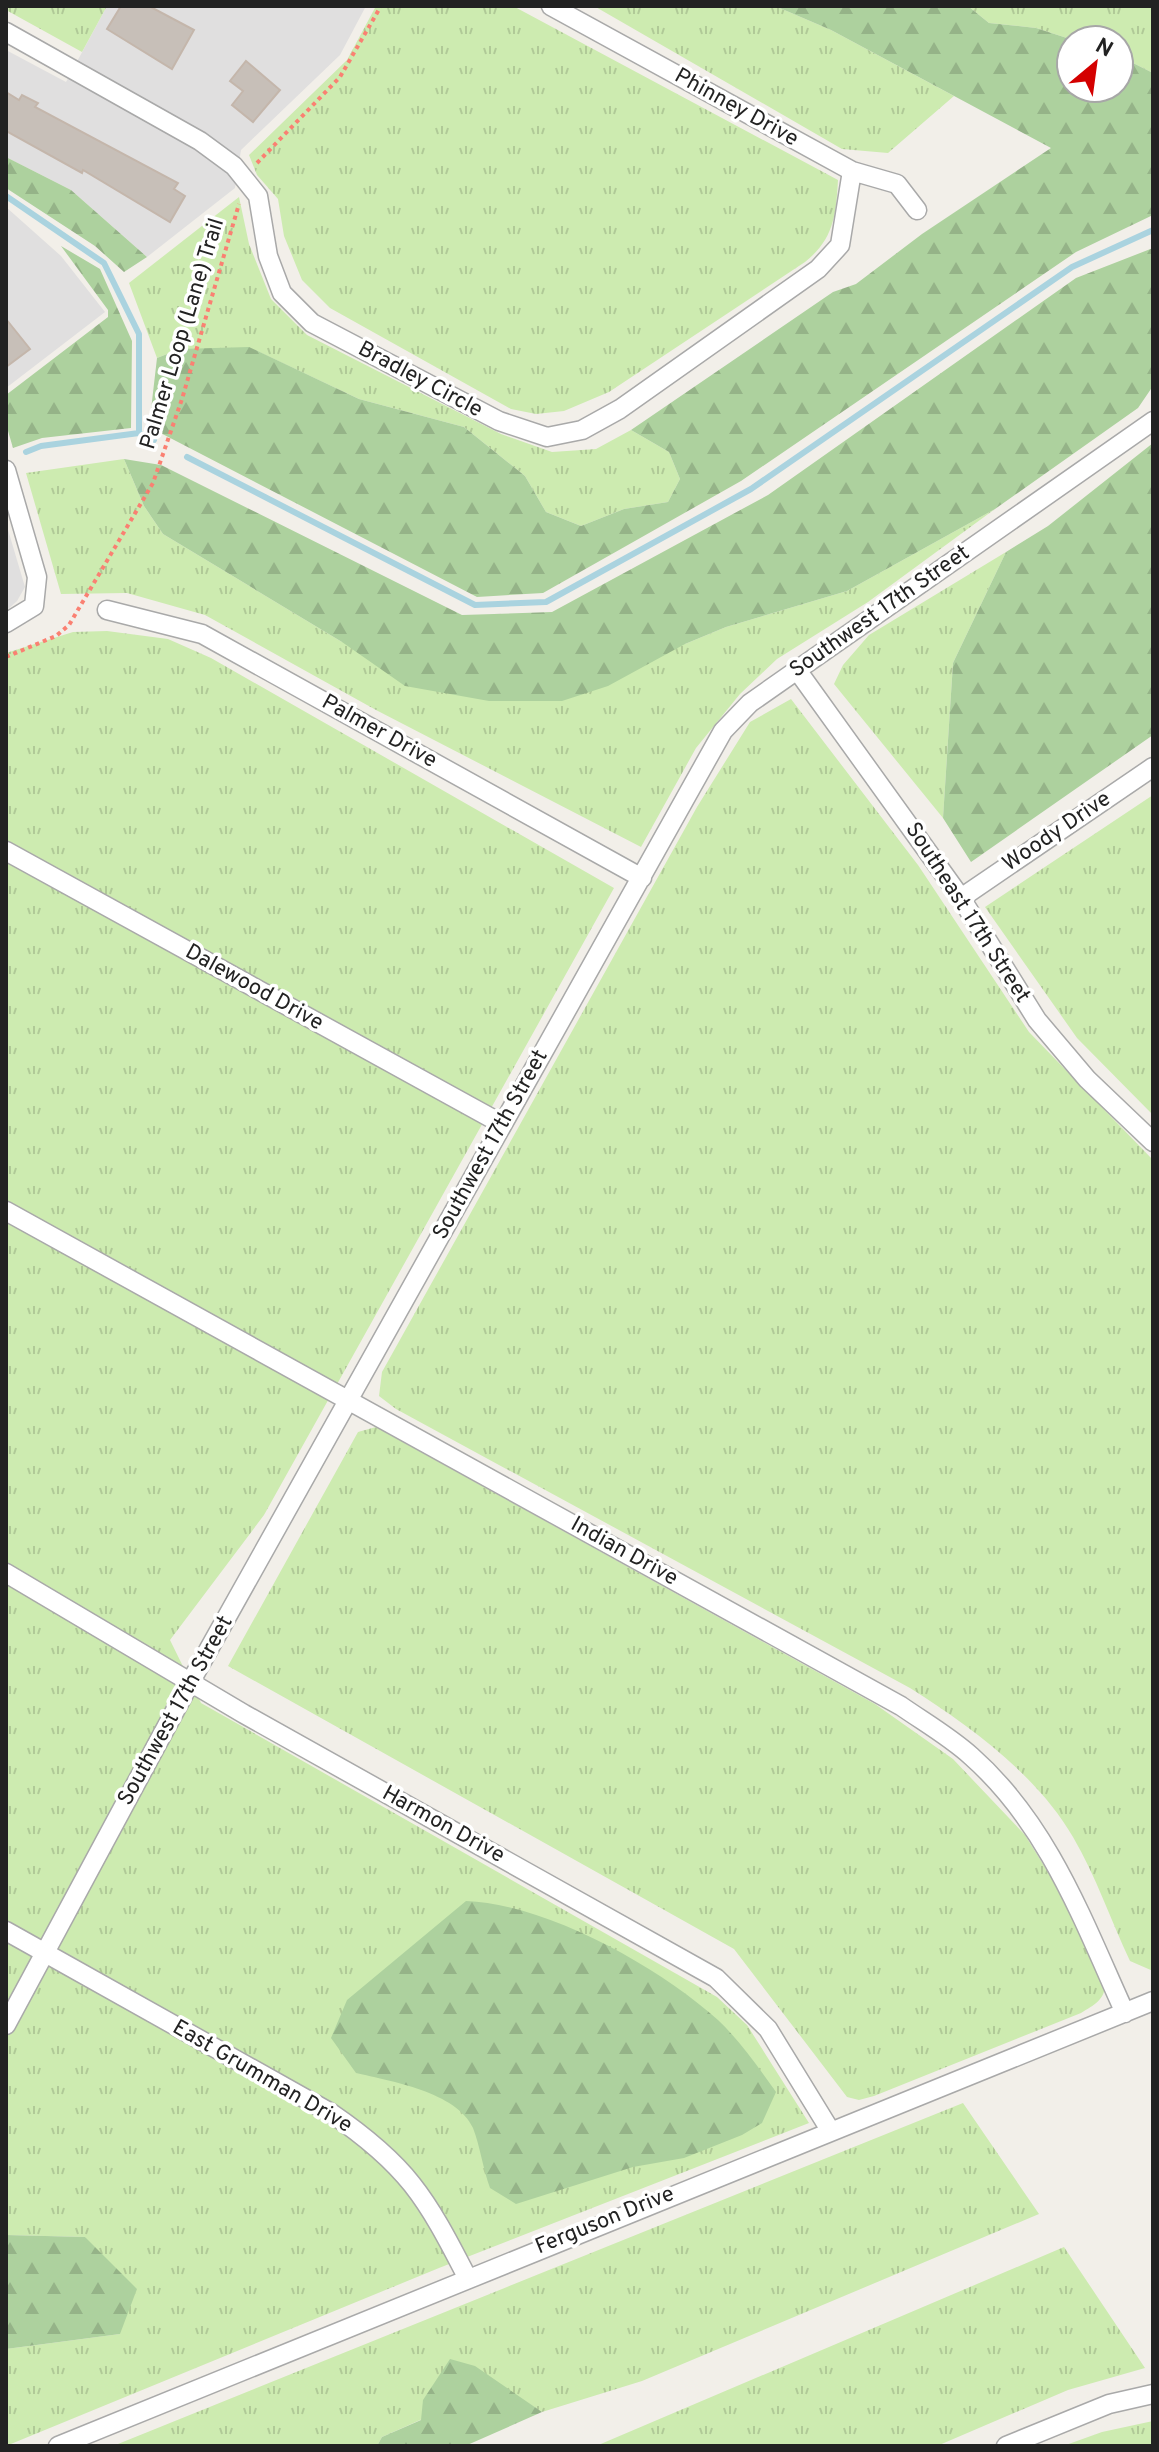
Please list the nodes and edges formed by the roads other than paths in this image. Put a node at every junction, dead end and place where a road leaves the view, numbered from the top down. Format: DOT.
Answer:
graph roads {
  1 [pos="551,6"];
  2 [pos="6,32"];
  3 [pos="852,171"];
  4 [pos="917,210"];
  5 [pos="1153,421"];
  6 [pos="6,470"];
  7 [pos="107,610"];
  8 [pos="6,623"];
  9 [pos="797,670"];
  10 [pos="1153,767"];
  11 [pos="6,851"];
  12 [pos="642,878"];
  13 [pos="961,898"];
  14 [pos="502,1124"];
  15 [pos="1153,1142"];
  16 [pos="6,1211"];
  17 [pos="349,1400"];
  18 [pos="6,1573"];
  19 [pos="191,1681"];
  20 [pos="6,1931"];
  21 [pos="46,1953"];
  22 [pos="1153,2001"];
  23 [pos="1125,2013"];
  24 [pos="6,2025"];
  25 [pos="830,2130"];
  26 [pos="467,2277"];
  27 [pos="1153,2394"];
  28 [pos="58,2446"];
  29 [pos="1006,2446"];
  1 -- 3 [label="street, Phinney Drive"];
  2 -- 3 [label="street, Bradley Circle"];
  3 -- 4 [label="street, Phinney Drive"];
  5 -- 9 [label="street, Southwest 17th Street"];
  6 -- 8 [label="street"];
  7 -- 12 [label="street, Palmer Drive"];
  9 -- 12 [label="street, Southwest 17th Street"];
  9 -- 13 [label="street, Southeast 17th Street"];
  10 -- 13 [label="street, Woody Drive"];
  11 -- 14 [label="street, Dalewood Drive"];
  12 -- 14 [label="street, Southwest 17th Street"];
  13 -- 15 [label="street, Southeast 17th Street"];
  14 -- 17 [label="street, Southwest 17th Street"];
  16 -- 17 [label="street, Indian Drive"];
  17 -- 19 [label="street, Southwest 17th Street"];
  17 -- 23 [label="street, Indian Drive"];
  18 -- 19 [label="street, Harmon Drive"];
  19 -- 21 [label="street, Southwest 17th Street"];
  19 -- 25 [label="street, Harmon Drive"];
  20 -- 21 [label="street, East Grumman Drive"];
  21 -- 24 [label="street, Southwest 17th Street"];
  21 -- 26 [label="street, East Grumman Drive"];
  22 -- 23 [label="street, Ferguson Drive"];
  23 -- 25 [label="street, Ferguson Drive"];
  25 -- 26 [label="street, Ferguson Drive"];
  26 -- 28 [label="street, Ferguson Drive"];
  27 -- 29 [label="street"];
}
